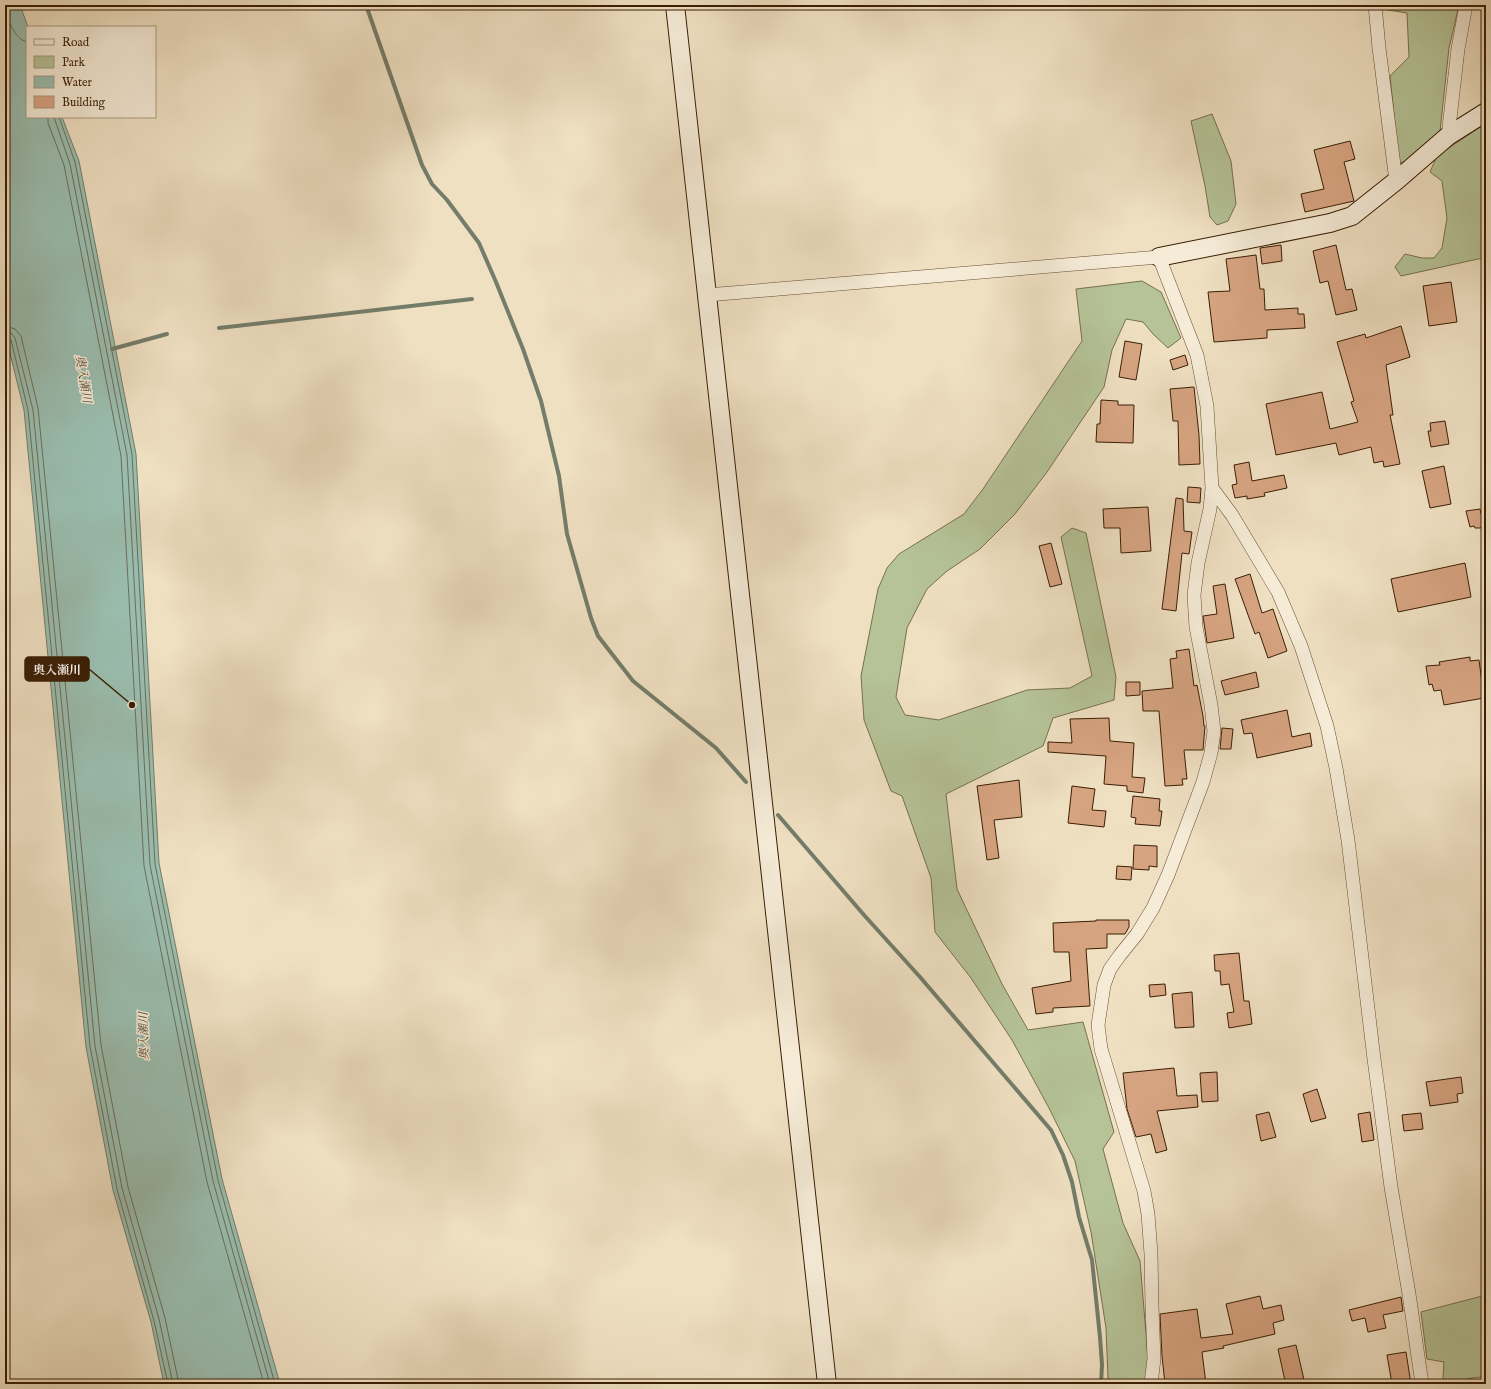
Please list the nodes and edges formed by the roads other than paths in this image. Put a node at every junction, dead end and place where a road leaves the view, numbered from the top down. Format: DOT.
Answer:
graph roads {
  1 [pos="675,5"];
  2 [pos="1375,5"];
  3 [pos="1466,5"];
  4 [pos="1486,112"];
  5 [pos="1448,136"];
  6 [pos="1396,181"];
  7 [pos="1159,257"];
  8 [pos="707,295"];
  9 [pos="1212,488"];
  10 [pos="827,1384"];
  11 [pos="1152,1384"];
  12 [pos="1422,1384"];
  1 -- 8 [label="street"];
  2 -- 6 [label="street"];
  3 -- 5 [label="street"];
  4 -- 5 [label="street"];
  5 -- 6 [label="street"];
  6 -- 7 [label="street"];
  7 -- 8 [label="street"];
  7 -- 9 [label="street"];
  8 -- 10 [label="street"];
  9 -- 11 [label="street"];
  9 -- 12 [label="street"];
}
